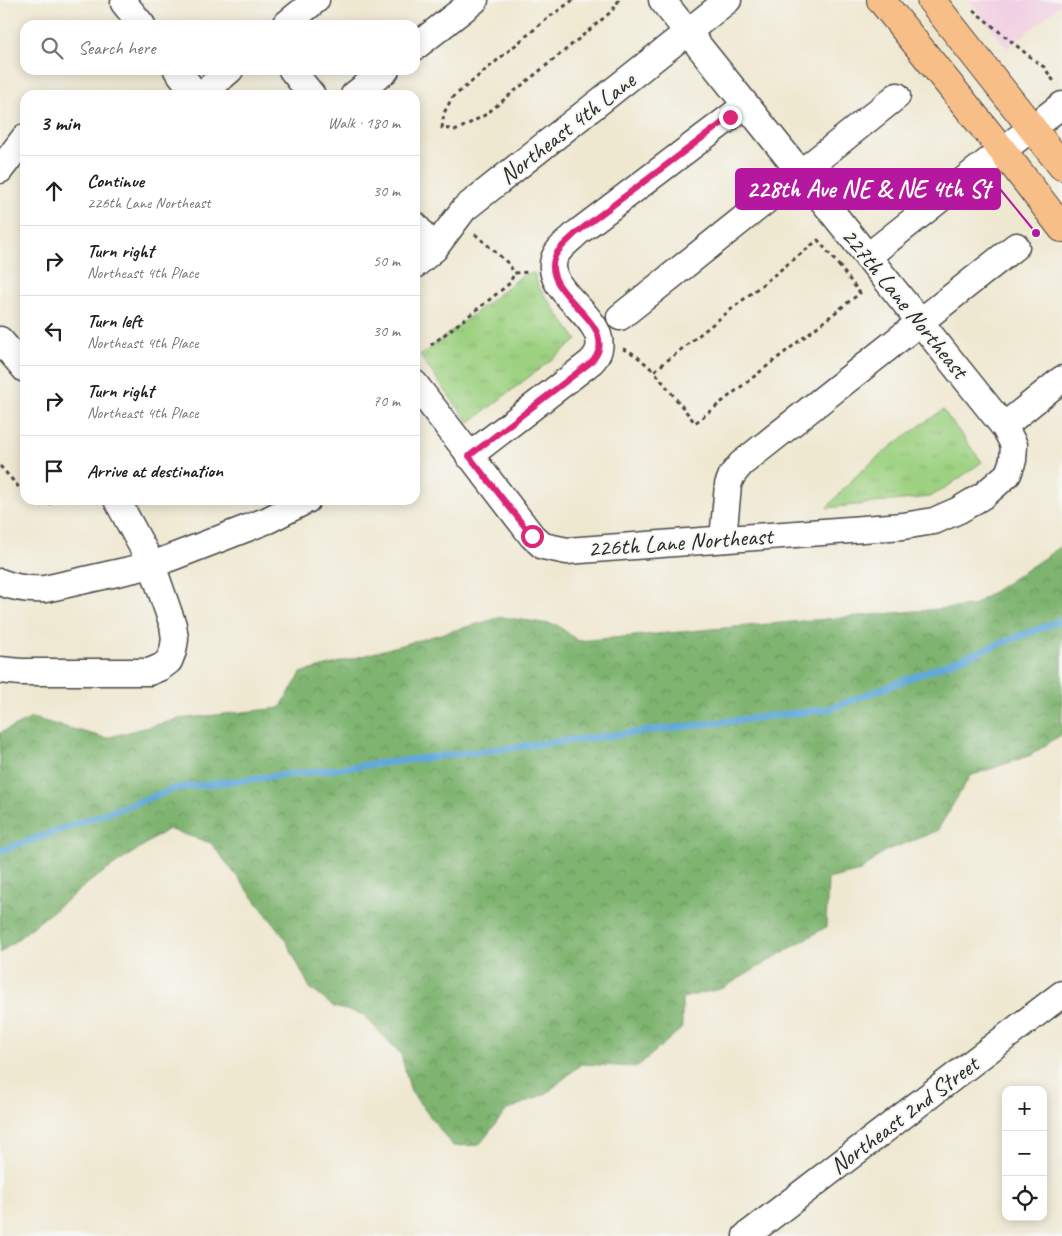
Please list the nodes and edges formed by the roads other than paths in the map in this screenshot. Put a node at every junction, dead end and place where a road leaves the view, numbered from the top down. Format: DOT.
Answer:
graph roads {
  1 [pos="316,0"];
  2 [pos="475,0"];
  3 [pos="662,0"];
  4 [pos="728,0"];
  5 [pos="881,0"];
  6 [pos="931,0"];
  7 [pos="124,3"];
  8 [pos="138,20"];
  9 [pos="291,20"];
  10 [pos="688,32"];
  11 [pos="420,43"];
  12 [pos="181,75"];
  13 [pos="224,75"];
  14 [pos="296,75"];
  15 [pos="380,75"];
  16 [pos="193,90"];
  17 [pos="207,90"];
  18 [pos="308,90"];
  19 [pos="360,90"];
  20 [pos="897,96"];
  21 [pos="1060,96"];
  22 [pos="746,105"];
  23 [pos="1033,128"];
  24 [pos="20,144"];
  25 [pos="1002,150"];
  26 [pos="1062,166"];
  27 [pos="0,170"];
  28 [pos="800,173"];
  29 [pos="1062,228"];
  30 [pos="420,240"];
  31 [pos="1016,246"];
  32 [pos="425,257"];
  33 [pos="856,260"];
  34 [pos="620,317"];
  35 [pos="920,322"];
  36 [pos="0,340"];
  37 [pos="20,363"];
  38 [pos="1062,379"];
  39 [pos="420,391"];
  40 [pos="1004,426"];
  41 [pos="469,456"];
  42 [pos="1008,474"];
  43 [pos="119,505"];
  44 [pos="298,505"];
  45 [pos="723,539"];
  46 [pos="152,565"];
  47 [pos="0,582"];
  48 [pos="0,670"];
  49 [pos="1062,994"];
  50 [pos="746,1236"];
  1 -- 9 [label="street"];
  2 -- 11 [label="street"];
  3 -- 10 [label="street, 227th Lane Northeast"];
  4 -- 10 [label="street, Northeast 4th Lane"];
  5 -- 25 [label="main road"];
  6 -- 23 [label="main road"];
  7 -- 8 [label="street"];
  10 -- 22 [label="street, 227th Lane Northeast"];
  10 -- 32 [label="street, Northeast 4th Lane"];
  12 -- 16 [label="street"];
  13 -- 17 [label="street"];
  14 -- 18 [label="street"];
  15 -- 19 [label="street"];
  20 -- 28 [label="street"];
  21 -- 23 [label="street"];
  22 -- 28 [label="street, 227th Lane Northeast"];
  22 -- 41 [label="street"];
  23 -- 25 [label="street"];
  23 -- 26 [label="main road"];
  24 -- 27 [label="street"];
  25 -- 29 [label="main road"];
  25 -- 33 [label="street"];
  28 -- 33 [label="street, 227th Lane Northeast"];
  28 -- 34 [label="street"];
  30 -- 32 [label="street"];
  31 -- 35 [label="street"];
  33 -- 35 [label="street, 227th Lane Northeast"];
  35 -- 40 [label="street, 227th Lane Northeast"];
  35 -- 45 [label="street"];
  36 -- 37 [label="street"];
  38 -- 40 [label="street"];
  39 -- 41 [label="street, 226th Lane Northeast"];
  40 -- 42 [label="street, 227th Lane Northeast"];
  41 -- 45 [label="street, 226th Lane Northeast"];
  42 -- 45 [label="street, 226th Lane Northeast"];
  43 -- 46 [label="street"];
  44 -- 46 [label="street"];
  46 -- 47 [label="street"];
  46 -- 48 [label="street"];
  49 -- 50 [label="street, Northeast 2nd Street"];
}
